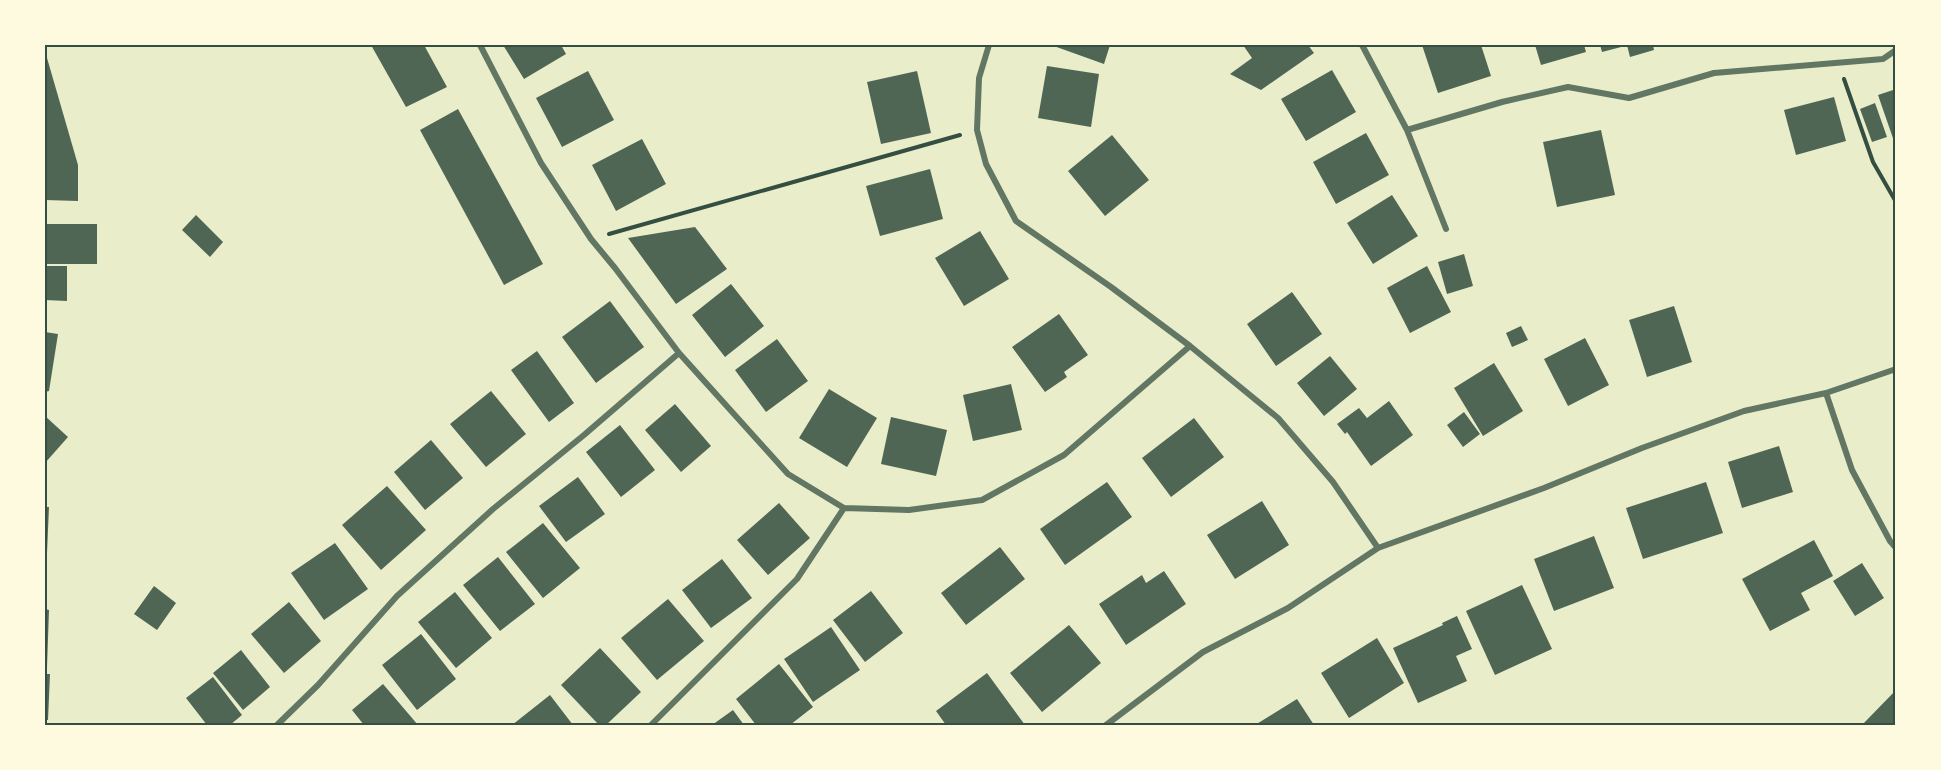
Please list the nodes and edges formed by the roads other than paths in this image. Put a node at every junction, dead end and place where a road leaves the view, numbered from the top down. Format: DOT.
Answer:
graph roads {
  1 [pos="480,45"];
  2 [pos="989,45"];
  3 [pos="1362,45"];
  4 [pos="1896,50"];
  5 [pos="1407,130"];
  6 [pos="1446,230"];
  7 [pos="1190,346"];
  8 [pos="679,353"];
  9 [pos="1896,369"];
  10 [pos="1826,393"];
  11 [pos="844,508"];
  12 [pos="1378,548"];
  13 [pos="1896,548"];
  14 [pos="277,725"];
  15 [pos="651,725"];
  16 [pos="1106,725"];
  1 -- 8 [label="street"];
  2 -- 7 [label="street"];
  3 -- 5 [label="street"];
  4 -- 5 [label="street"];
  5 -- 6 [label="street"];
  7 -- 11 [label="street"];
  7 -- 12 [label="street"];
  8 -- 11 [label="street"];
  8 -- 14 [label="street"];
  9 -- 10 [label="street"];
  10 -- 12 [label="street"];
  10 -- 13 [label="street"];
  11 -- 15 [label="street"];
  12 -- 16 [label="street"];
}
